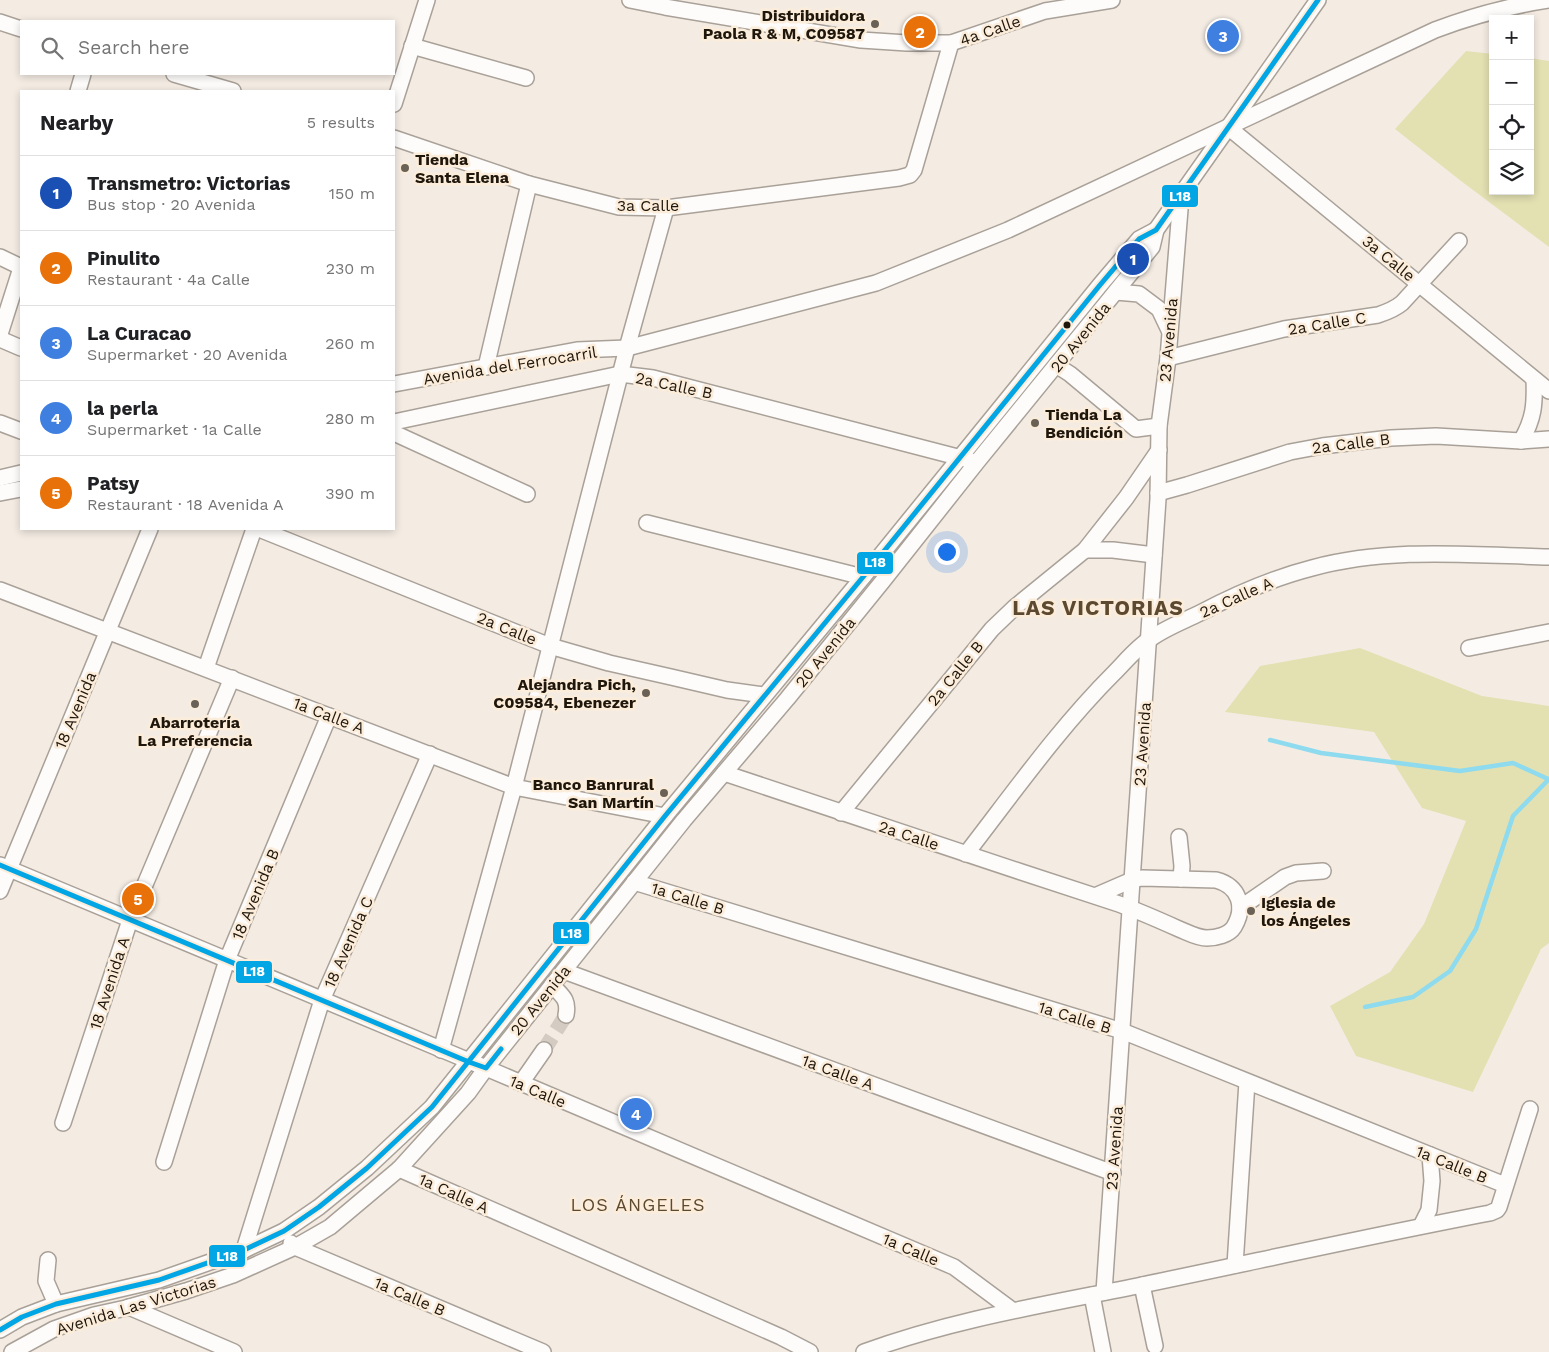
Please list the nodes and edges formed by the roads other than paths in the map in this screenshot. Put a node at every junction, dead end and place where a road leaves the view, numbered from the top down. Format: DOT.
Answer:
graph roads {
  1 [pos="427,0"];
  2 [pos="630,0"];
  3 [pos="1112,0"];
  4 [pos="1318,0"];
  5 [pos="1549,0"];
  6 [pos="1042,6"];
  7 [pos="0,22"];
  8 [pos="20,29"];
  9 [pos="951,43"];
  10 [pos="412,46"];
  11 [pos="83,75"];
  12 [pos="177,75"];
  13 [pos="526,78"];
  14 [pos="78,90"];
  15 [pos="230,90"];
  16 [pos="395,101"];
  17 [pos="1228,127"];
  18 [pos="395,138"];
  19 [pos="529,184"];
  20 [pos="1181,196"];
  21 [pos="666,208"];
  22 [pos="1156,230"];
  23 [pos="1459,241"];
  24 [pos="0,257"];
  25 [pos="20,267"];
  26 [pos="20,270"];
  27 [pos="1419,283"];
  28 [pos="1116,292"];
  29 [pos="1169,330"];
  30 [pos="0,334"];
  31 [pos="0,339"];
  32 [pos="20,348"];
  33 [pos="627,348"];
  34 [pos="1168,358"];
  35 [pos="1056,365"];
  36 [pos="486,366"];
  37 [pos="620,374"];
  38 [pos="1534,379"];
  39 [pos="395,384"];
  40 [pos="1549,391"];
  41 [pos="395,422"];
  42 [pos="0,423"];
  43 [pos="1159,426"];
  44 [pos="20,431"];
  45 [pos="395,433"];
  46 [pos="1549,439"];
  47 [pos="1521,441"];
  48 [pos="1159,450"];
  49 [pos="961,458"];
  50 [pos="977,462"];
  51 [pos="20,473"];
  52 [pos="0,478"];
  53 [pos="20,489"];
  54 [pos="0,493"];
  55 [pos="1158,493"];
  56 [pos="527,494"];
  57 [pos="647,523"];
  58 [pos="150,530"];
  59 [pos="254,530"];
  60 [pos="260,530"];
  61 [pos="1085,550"];
  62 [pos="1154,555"];
  63 [pos="1549,557"];
  64 [pos="864,577"];
  65 [pos="0,590"];
  66 [pos="108,631"];
  67 [pos="1549,632"];
  68 [pos="1149,639"];
  69 [pos="550,646"];
  70 [pos="1469,648"];
  71 [pos="206,668"];
  72 [pos="232,678"];
  73 [pos="764,696"];
  74 [pos="330,716"];
  75 [pos="430,754"];
  76 [pos="724,773"];
  77 [pos="514,787"];
  78 [pos="841,812"];
  79 [pos="664,816"];
  80 [pos="1179,837"];
  81 [pos="966,854"];
  82 [pos="5,867"];
  83 [pos="1323,871"];
  84 [pos="1181,878"];
  85 [pos="1132,880"];
  86 [pos="634,882"];
  87 [pos="0,891"];
  88 [pos="1095,896"];
  89 [pos="1130,908"];
  90 [pos="1240,908"];
  91 [pos="130,920"];
  92 [pos="227,960"];
  93 [pos="564,971"];
  94 [pos="552,985"];
  95 [pos="322,1000"];
  96 [pos="566,1015"];
  97 [pos="1122,1031"];
  98 [pos="441,1050"];
  99 [pos="544,1050"];
  100 [pos="469,1062"];
  101 [pos="486,1068"];
  102 [pos="1247,1082"];
  103 [pos="521,1083"];
  104 [pos="1530,1109"];
  105 [pos="63,1123"];
  106 [pos="1430,1155"];
  107 [pos="164,1162"];
  108 [pos="399,1169"];
  109 [pos="1113,1173"];
  110 [pos="1505,1185"];
  111 [pos="1421,1226"];
  112 [pos="284,1231"];
  113 [pos="294,1248"];
  114 [pos="244,1250"];
  115 [pos="48,1260"];
  116 [pos="1235,1265"];
  117 [pos="1142,1285"];
  118 [pos="123,1288"];
  119 [pos="1098,1294"];
  120 [pos="56,1304"];
  121 [pos="129,1307"];
  122 [pos="1012,1310"];
  123 [pos="0,1330"];
  124 [pos="901,1345"];
  125 [pos="1155,1346"];
  126 [pos="12,1352"];
  127 [pos="234,1352"];
  128 [pos="543,1352"];
  129 [pos="810,1352"];
  130 [pos="864,1352"];
  131 [pos="1103,1352"];
  1 -- 10 [label="street"];
  2 -- 9 [label="street, 4a Calle"];
  3 -- 6 [label="street, 4a Calle"];
  4 -- 17 [label="street, 20 Avenida"];
  5 -- 17 [label="street, Avenida del Ferrocarril"];
  6 -- 9 [label="street, 4a Calle"];
  7 -- 8 [label="street"];
  9 -- 21 [label="street, 3a Calle"];
  10 -- 13 [label="street"];
  10 -- 16 [label="street"];
  11 -- 14 [label="street"];
  12 -- 15 [label="street"];
  17 -- 20 [label="street, 20 Avenida"];
  17 -- 27 [label="street, 3a Calle"];
  17 -- 33 [label="street, Avenida del Ferrocarril"];
  18 -- 19 [label="street, 3a Calle"];
  19 -- 21 [label="street, 3a Calle"];
  19 -- 36 [label="street"];
  20 -- 22 [label="street, 20 Avenida"];
  20 -- 29 [label="street, 23 Avenida"];
  21 -- 33 [label="street"];
  22 -- 28 [label="street, 20 Avenida"];
  22 -- 49 [label="street, 20 Avenida"];
  23 -- 27 [label="street, 2a Calle C"];
  24 -- 25 [label="street"];
  26 -- 30 [label="street"];
  27 -- 34 [label="street, 2a Calle C"];
  27 -- 38 [label="street, 3a Calle"];
  28 -- 29 [label="street"];
  28 -- 35 [label="street, 20 Avenida"];
  29 -- 34 [label="street, 23 Avenida"];
  31 -- 32 [label="street"];
  33 -- 36 [label="street, Avenida del Ferrocarril"];
  33 -- 37 [label="street"];
  34 -- 43 [label="street, 23 Avenida"];
  35 -- 43 [label="street"];
  35 -- 50 [label="street, 20 Avenida"];
  36 -- 39 [label="street, Avenida del Ferrocarril"];
  37 -- 41 [label="street, Avenida del Ferrocarril"];
  37 -- 49 [label="street, 2a Calle B"];
  37 -- 69 [label="street"];
  38 -- 40 [label="street, 3a Calle"];
  38 -- 47 [label="street"];
  42 -- 44 [label="street"];
  43 -- 48 [label="street, 23 Avenida"];
  45 -- 56 [label="street"];
  46 -- 47 [label="street, 2a Calle B"];
  47 -- 55 [label="street, 2a Calle B"];
  48 -- 55 [label="street, 23 Avenida"];
  48 -- 61 [label="street, 2a Calle B"];
  49 -- 50 [label="street, 2a Calle B"];
  49 -- 64 [label="street, 20 Avenida"];
  50 -- 76 [label="street, 20 Avenida"];
  51 -- 52 [label="street"];
  53 -- 54 [label="street"];
  55 -- 62 [label="street, 23 Avenida"];
  57 -- 64 [label="street"];
  58 -- 66 [label="street, 18 Avenida"];
  59 -- 71 [label="street"];
  60 -- 69 [label="street, 2a Calle"];
  61 -- 62 [label="street"];
  61 -- 78 [label="street, 2a Calle B"];
  62 -- 68 [label="street, 23 Avenida"];
  63 -- 68 [label="street, 2a Calle A"];
  64 -- 73 [label="street, 20 Avenida"];
  65 -- 66 [label="street, 1a Calle A"];
  66 -- 71 [label="street, 1a Calle A"];
  66 -- 82 [label="street, 18 Avenida"];
  67 -- 70 [label="street"];
  68 -- 81 [label="street, 2a Calle A"];
  68 -- 85 [label="street, 23 Avenida"];
  69 -- 73 [label="street, 2a Calle"];
  69 -- 77 [label="street"];
  71 -- 72 [label="street, 1a Calle A"];
  72 -- 74 [label="street, 1a Calle A"];
  72 -- 91 [label="street, 18 Avenida A"];
  73 -- 79 [label="street, 20 Avenida"];
  74 -- 75 [label="street, 1a Calle A"];
  74 -- 92 [label="street, 18 Avenida B"];
  75 -- 77 [label="street, 1a Calle A"];
  75 -- 95 [label="street, 18 Avenida C"];
  76 -- 78 [label="street, 2a Calle"];
  76 -- 86 [label="street, 20 Avenida"];
  77 -- 79 [label="street, 1a Calle A"];
  77 -- 98 [label="street"];
  78 -- 81 [label="street, 2a Calle"];
  79 -- 100 [label="street, 20 Avenida"];
  80 -- 84 [label="street"];
  81 -- 88 [label="street, 2a Calle"];
  82 -- 87 [label="street, 18 Avenida"];
  82 -- 91 [label="street, 1a Calle"];
  83 -- 90 [label="street"];
  84 -- 85 [label="street"];
  84 -- 90 [label="street"];
  85 -- 88 [label="street"];
  85 -- 89 [label="street, 23 Avenida"];
  86 -- 93 [label="street, 20 Avenida"];
  86 -- 97 [label="street, 1a Calle B"];
  88 -- 89 [label="street, 2a Calle"];
  89 -- 90 [label="street, 2a Calle"];
  89 -- 97 [label="street, 23 Avenida"];
  91 -- 92 [label="street, 1a Calle"];
  91 -- 105 [label="street, 18 Avenida A"];
  92 -- 95 [label="street, 1a Calle"];
  92 -- 107 [label="street, 18 Avenida B"];
  93 -- 94 [label="street, 20 Avenida"];
  93 -- 109 [label="street, 1a Calle A"];
  94 -- 96 [label="street"];
  94 -- 101 [label="street, 20 Avenida"];
  95 -- 98 [label="street, 1a Calle"];
  95 -- 114 [label="street, 18 Avenida C"];
  97 -- 102 [label="street, 1a Calle B"];
  97 -- 109 [label="street, 23 Avenida"];
  98 -- 100 [label="street, 1a Calle"];
  99 -- 103 [label="street"];
  100 -- 101 [label="street, 1a Calle"];
  100 -- 112 [label="street, Avenida Las Victorias"];
  101 -- 103 [label="street, 1a Calle"];
  101 -- 108 [label="street, Avenida Las Victorias"];
  102 -- 106 [label="street, 1a Calle B"];
  102 -- 116 [label="street"];
  103 -- 122 [label="street, 1a Calle"];
  104 -- 110 [label="street"];
  106 -- 110 [label="street, 1a Calle B"];
  106 -- 111 [label="street"];
  108 -- 113 [label="street, Avenida Las Victorias"];
  108 -- 129 [label="street, 1a Calle A"];
  109 -- 119 [label="street, 23 Avenida"];
  110 -- 111 [label="street"];
  111 -- 116 [label="street"];
  112 -- 113 [label="street"];
  112 -- 114 [label="street, Avenida Las Victorias"];
  113 -- 121 [label="street, Avenida Las Victorias"];
  113 -- 128 [label="street, 1a Calle B"];
  114 -- 118 [label="street, Avenida Las Victorias"];
  115 -- 120 [label="street"];
  116 -- 117 [label="street"];
  117 -- 119 [label="street"];
  117 -- 125 [label="street"];
  118 -- 120 [label="street, Avenida Las Victorias"];
  118 -- 121 [label="street"];
  119 -- 122 [label="street"];
  119 -- 131 [label="street, 23 Avenida"];
  120 -- 123 [label="street, Avenida Las Victorias"];
  121 -- 126 [label="street, Avenida Las Victorias"];
  121 -- 127 [label="street"];
  122 -- 124 [label="street"];
  124 -- 130 [label="street"];
}
